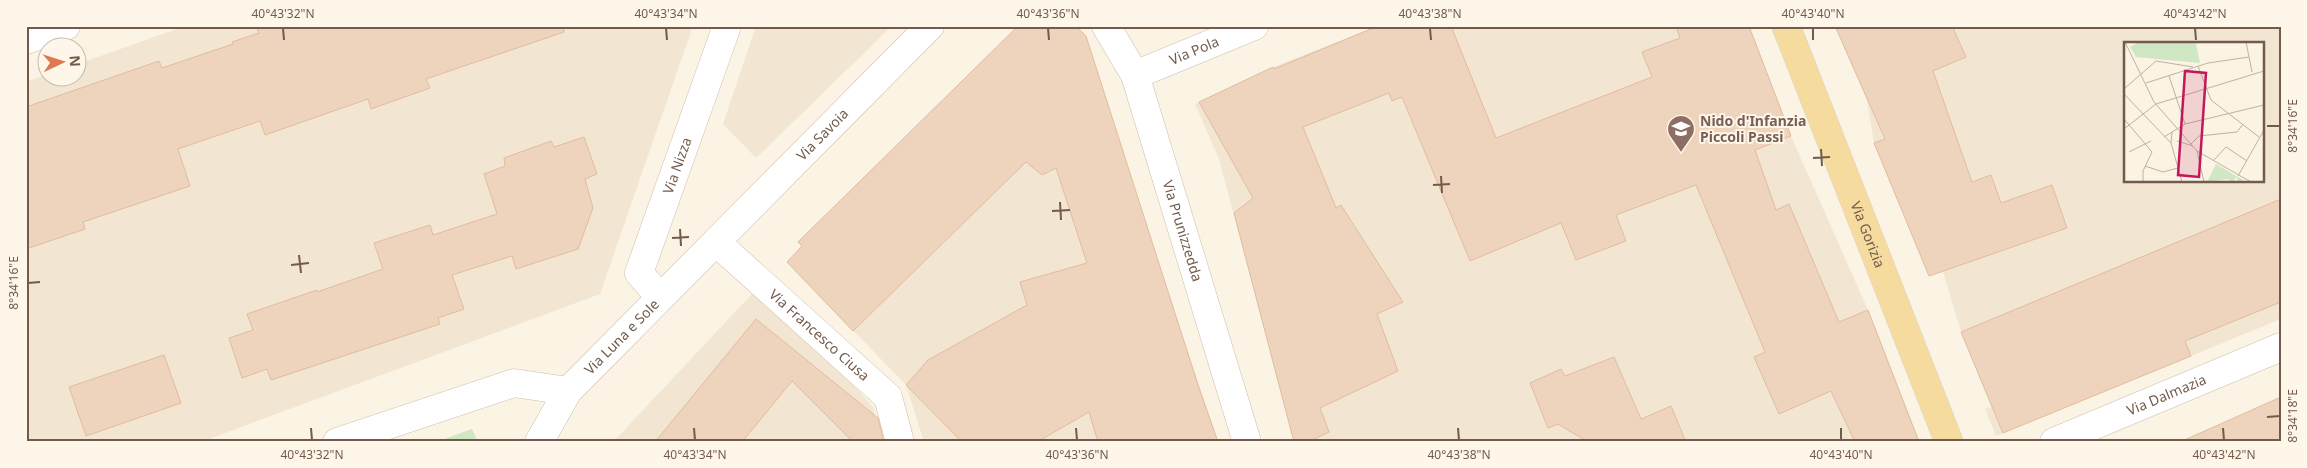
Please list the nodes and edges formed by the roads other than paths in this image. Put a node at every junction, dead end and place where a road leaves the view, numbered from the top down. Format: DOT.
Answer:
graph roads {
  1 [pos="66,26"];
  2 [pos="727,26"];
  3 [pos="930,26"];
  4 [pos="1106,26"];
  5 [pos="1254,26"];
  6 [pos="1786,26"];
  7 [pos="26,40"];
  8 [pos="1135,75"];
  9 [pos="716,242"];
  10 [pos="660,297"];
  11 [pos="2281,347"];
  12 [pos="568,391"];
  13 [pos="338,442"];
  14 [pos="539,442"];
  15 [pos="900,442"];
  16 [pos="1247,442"];
  17 [pos="1950,442"];
  18 [pos="2054,442"];
  1 -- 7 [label="street"];
  2 -- 10 [label="street, Via Nizza"];
  3 -- 9 [label="street, Via Savoia"];
  4 -- 8 [label="street, Via Prunizzedda"];
  5 -- 8 [label="street, Via Pola"];
  6 -- 17 [label="main road, Via Gorizia"];
  8 -- 16 [label="street, Via Prunizzedda"];
  9 -- 10 [label="street, Via Luna e Sole"];
  9 -- 15 [label="street, Via Francesco Ciusa"];
  10 -- 12 [label="street, Via Luna e Sole"];
  11 -- 18 [label="street, Via Dalmazia"];
  12 -- 13 [label="street"];
  12 -- 14 [label="street, Via Luna e Sole"];
}
